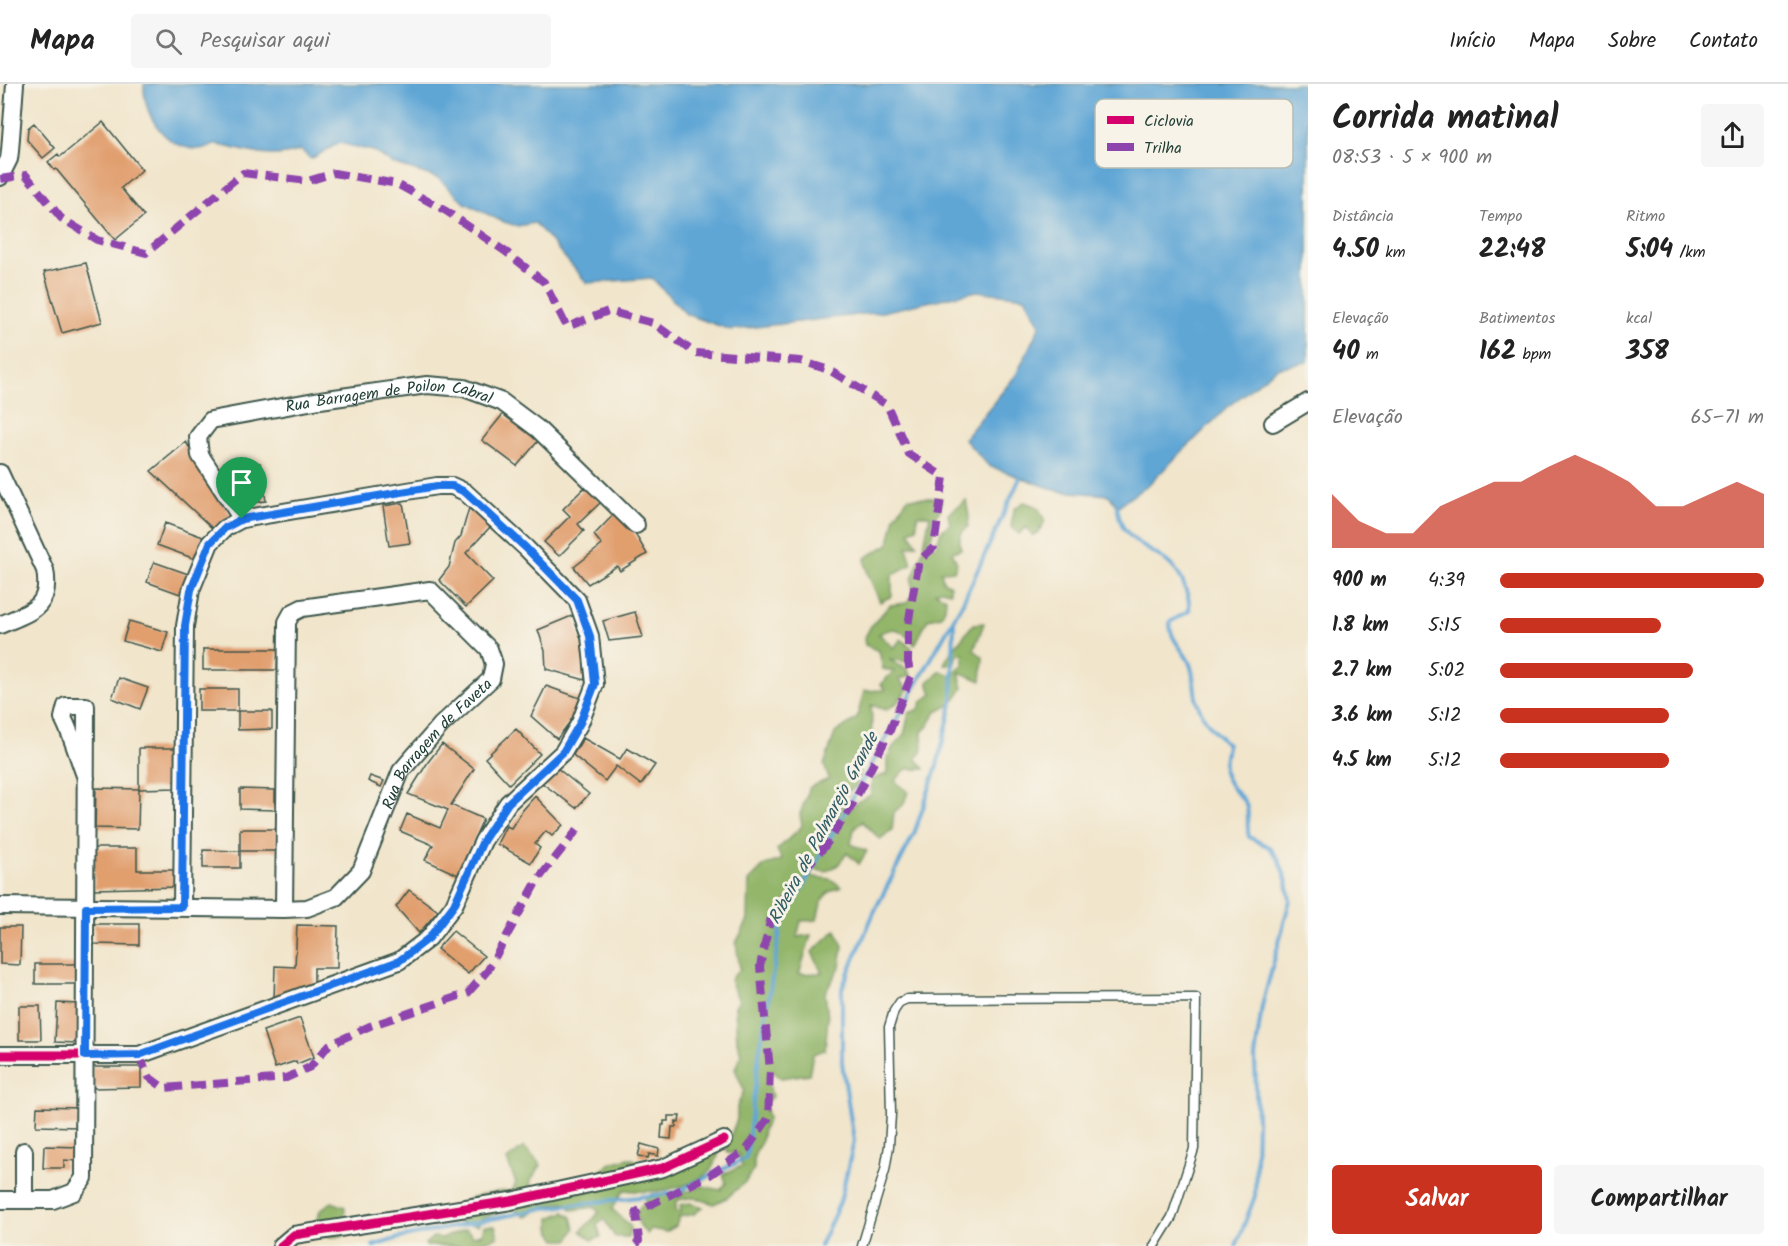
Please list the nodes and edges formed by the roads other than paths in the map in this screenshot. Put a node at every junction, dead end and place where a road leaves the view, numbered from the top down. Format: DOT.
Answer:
graph roads {
  1 [pos="15,84"];
  2 [pos="0,177"];
  3 [pos="1308,402"];
  4 [pos="1273,423"];
  5 [pos="0,473"];
  6 [pos="242,519"];
  7 [pos="636,525"];
  8 [pos="0,625"];
  9 [pos="86,778"];
  10 [pos="0,906"];
  11 [pos="182,907"];
  12 [pos="86,908"];
  13 [pos="284,909"];
  14 [pos="0,1055"];
  15 [pos="85,1056"];
  16 [pos="724,1140"];
  17 [pos="24,1151"];
  18 [pos="0,1200"];
  19 [pos="24,1200"];
  20 [pos="281,1246"];
  21 [pos="862,1246"];
  22 [pos="1154,1246"];
  1 -- 2 [label="street"];
  3 -- 4 [label="street"];
  5 -- 8 [label="street"];
  6 -- 7 [label="street, Rua Barragem de Poilon Cabral"];
  6 -- 11 [label="street"];
  6 -- 15 [label="street"];
  9 -- 12 [label="street"];
  10 -- 12 [label="street, Rua Barragem de Faveta"];
  11 -- 12 [label="street, Rua Barragem de Faveta"];
  11 -- 13 [label="street, Rua Barragem de Faveta"];
  12 -- 15 [label="street"];
  13 -- 13 [label="street, Rua Barragem de Faveta"];
  14 -- 15 [label="street"];
  15 -- 19 [label="street"];
  16 -- 20 [label="street"];
  17 -- 19 [label="street"];
  18 -- 19 [label="street"];
  21 -- 22 [label="lane"];
}
